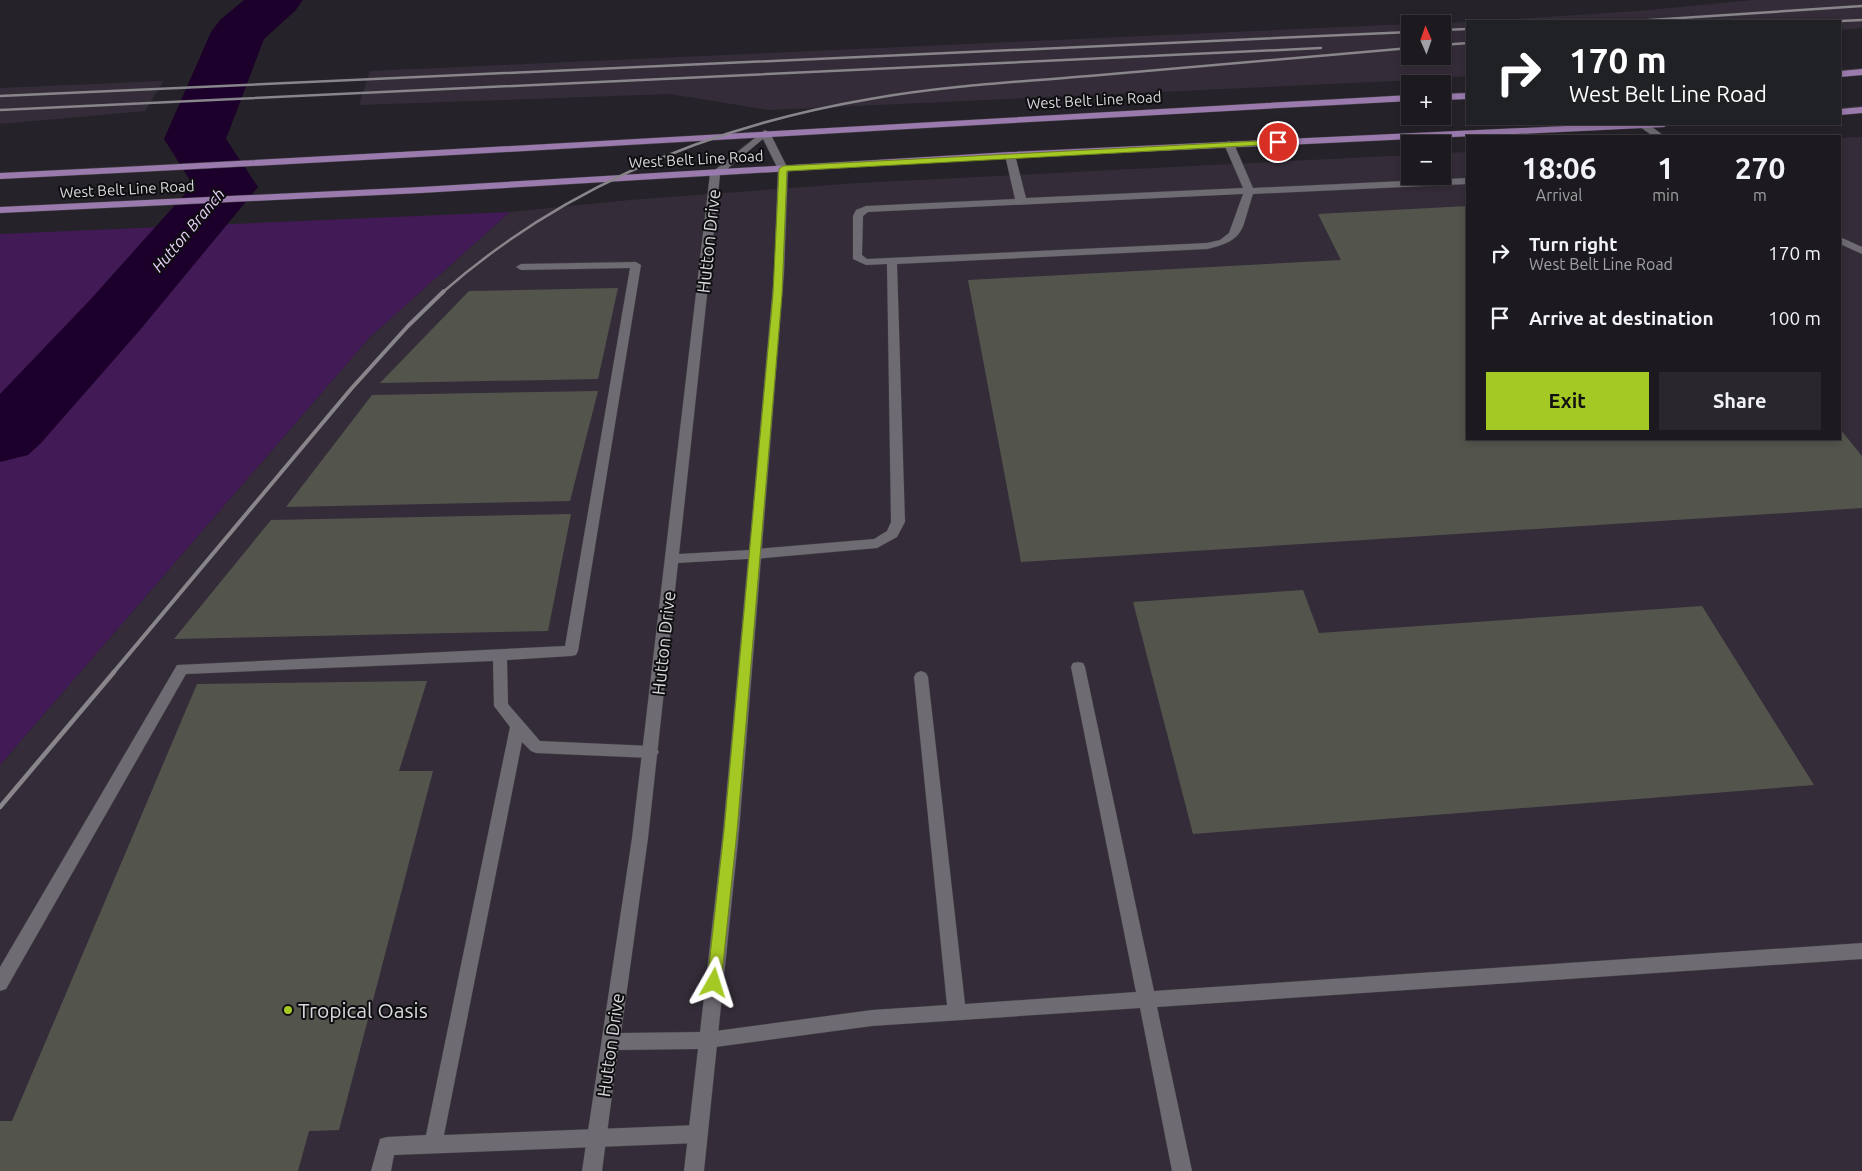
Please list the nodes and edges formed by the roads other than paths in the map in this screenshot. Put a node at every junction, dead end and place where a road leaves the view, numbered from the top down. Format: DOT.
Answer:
graph roads {
  1 [pos="1862,72"];
  2 [pos="1841,74"];
  3 [pos="1466,96"];
  4 [pos="1451,97"];
  5 [pos="1401,98"];
  6 [pos="1862,110"];
  7 [pos="1841,112"];
  8 [pos="1643,125"];
  9 [pos="765,133"];
  10 [pos="1481,134"];
  11 [pos="1658,135"];
  12 [pos="1229,144"];
  13 [pos="1010,155"];
  14 [pos="783,169"];
  15 [pos="716,174"];
  16 [pos="0,176"];
  17 [pos="1466,181"];
  18 [pos="1248,191"];
  19 [pos="1020,201"];
  20 [pos="0,210"];
  21 [pos="1841,241"];
  22 [pos="1862,252"];
  23 [pos="892,261"];
  24 [pos="521,267"];
  25 [pos="755,554"];
  26 [pos="672,559"];
  27 [pos="500,654"];
  28 [pos="1078,667"];
  29 [pos="921,677"];
  30 [pos="518,726"];
  31 [pos="651,752"];
  32 [pos="1862,951"];
  33 [pos="0,983"];
  34 [pos="1148,1000"];
  35 [pos="957,1013"];
  36 [pos="708,1040"];
  37 [pos="611,1042"];
  38 [pos="698,1134"];
  39 [pos="596,1138"];
  40 [pos="433,1145"];
  41 [pos="381,1171"];
  42 [pos="592,1171"];
  43 [pos="694,1171"];
  44 [pos="1182,1171"];
  1 -- 2 [label="main road"];
  3 -- 4 [label="main road"];
  5 -- 9 [label="main road, West Belt Line Road"];
  6 -- 7 [label="main road"];
  8 -- 10 [label="main road, West Belt Line Road"];
  8 -- 11 [label="street"];
  9 -- 14 [label="street"];
  9 -- 15 [label="street, Hutton Drive"];
  9 -- 16 [label="main road, West Belt Line Road"];
  10 -- 12 [label="main road, West Belt Line Road"];
  12 -- 13 [label="main road, West Belt Line Road"];
  12 -- 18 [label="street"];
  13 -- 14 [label="main road, West Belt Line Road"];
  13 -- 19 [label="street"];
  14 -- 15 [label="main road, West Belt Line Road"];
  14 -- 25 [label="street"];
  15 -- 20 [label="main road, West Belt Line Road"];
  15 -- 26 [label="street, Hutton Drive"];
  17 -- 18 [label="lane"];
  18 -- 19 [label="street"];
  18 -- 23 [label="street"];
  19 -- 23 [label="street"];
  21 -- 22 [label="street"];
  23 -- 25 [label="street"];
  24 -- 27 [label="street"];
  25 -- 26 [label="street"];
  25 -- 36 [label="street"];
  26 -- 31 [label="street, Hutton Drive"];
  27 -- 30 [label="street"];
  27 -- 33 [label="street"];
  28 -- 34 [label="street"];
  29 -- 35 [label="street"];
  30 -- 31 [label="street"];
  30 -- 40 [label="street"];
  31 -- 37 [label="street, Hutton Drive"];
  32 -- 34 [label="street"];
  34 -- 35 [label="street"];
  34 -- 44 [label="street"];
  35 -- 36 [label="street"];
  36 -- 37 [label="street"];
  36 -- 38 [label="street"];
  37 -- 39 [label="street, Hutton Drive"];
  38 -- 39 [label="street"];
  38 -- 43 [label="street"];
  39 -- 40 [label="street"];
  39 -- 42 [label="street, Hutton Drive"];
  40 -- 41 [label="street"];
}
